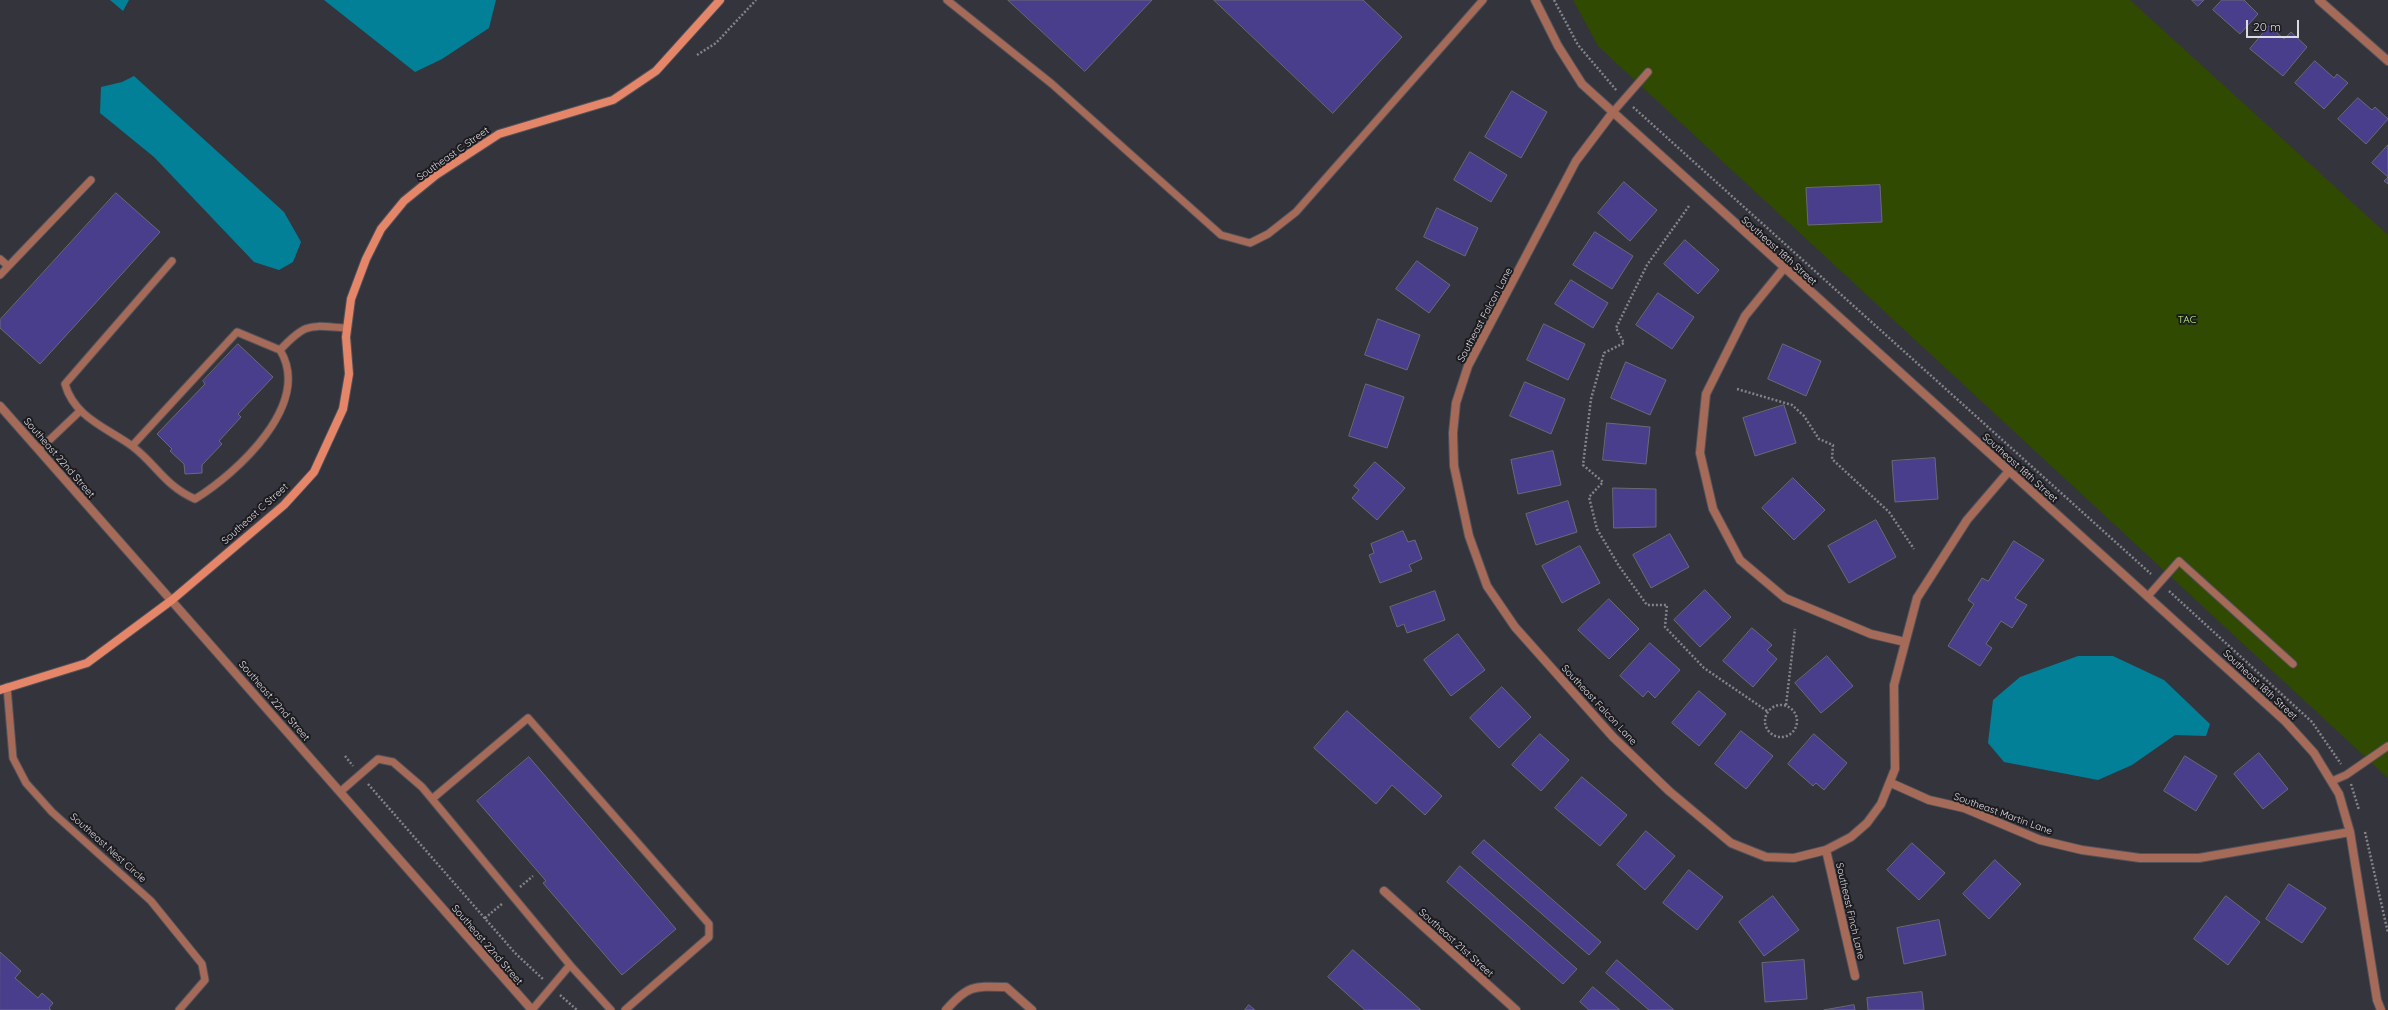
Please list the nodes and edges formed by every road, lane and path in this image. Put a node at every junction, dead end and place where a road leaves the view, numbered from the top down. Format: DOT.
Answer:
graph roads {
  1 [pos="720,0"];
  2 [pos="756,0"];
  3 [pos="947,0"];
  4 [pos="1483,0"];
  5 [pos="1535,0"];
  6 [pos="2320,0"];
  7 [pos="697,55"];
  8 [pos="2388,61"];
  9 [pos="1648,72"];
  10 [pos="1613,112"];
  11 [pos="91,180"];
  12 [pos="1689,206"];
  13 [pos="0,259"];
  14 [pos="172,261"];
  15 [pos="8,266"];
  16 [pos="1784,268"];
  17 [pos="0,275"];
  18 [pos="347,328"];
  19 [pos="280,350"];
  20 [pos="1737,389"];
  21 [pos="0,406"];
  22 [pos="80,411"];
  23 [pos="132,446"];
  24 [pos="39,450"];
  25 [pos="2009,471"];
  26 [pos="1914,549"];
  27 [pos="2148,596"];
  28 [pos="172,600"];
  29 [pos="1795,629"];
  30 [pos="1905,642"];
  31 [pos="2293,664"];
  32 [pos="4,689"];
  33 [pos="1786,705"];
  34 [pos="1767,711"];
  35 [pos="2388,746"];
  36 [pos="344,756"];
  37 [pos="360,774"];
  38 [pos="2332,782"];
  39 [pos="1891,783"];
  40 [pos="340,792"];
  41 [pos="432,799"];
  42 [pos="2350,832"];
  43 [pos="1826,850"];
  44 [pos="1384,891"];
  45 [pos="570,965"];
  46 [pos="1855,976"];
  47 [pos="552,987"];
  48 [pos="179,1010"];
  49 [pos="532,1010"];
  50 [pos="577,1010"];
  51 [pos="611,1010"];
  52 [pos="625,1010"];
  53 [pos="946,1010"];
  54 [pos="1032,1010"];
  55 [pos="1516,1010"];
  56 [pos="2381,1010"];
  1 -- 18 [label="street, Southeast C Street"];
  2 -- 7 [label="path"];
  3 -- 4 [label="lane"];
  5 -- 10 [label="street, Southeast 18th Street"];
  6 -- 8 [label="street"];
  9 -- 10 [label="lane"];
  10 -- 16 [label="street, Southeast 18th Street"];
  10 -- 43 [label="street, Southeast Falcon Lane"];
  11 -- 15 [label="lane"];
  12 -- 34 [label="path"];
  13 -- 15 [label="lane"];
  14 -- 22 [label="lane"];
  15 -- 17 [label="lane"];
  16 -- 25 [label="street, Southeast 18th Street"];
  16 -- 30 [label="street"];
  18 -- 19 [label="lane"];
  18 -- 28 [label="street, Southeast C Street"];
  19 -- 23 [label="lane"];
  19 -- 23 [label="lane"];
  20 -- 26 [label="path"];
  21 -- 24 [label="street, Southeast 22nd Street"];
  22 -- 23 [label="lane"];
  22 -- 24 [label="lane"];
  24 -- 28 [label="street, Southeast 22nd Street"];
  25 -- 27 [label="street, Southeast 18th Street"];
  25 -- 30 [label="street, Southeast Falcon Lane"];
  27 -- 31 [label="lane"];
  27 -- 38 [label="street, Southeast 18th Street"];
  28 -- 32 [label="street, Southeast C Street"];
  28 -- 40 [label="street, Southeast 22nd Street"];
  29 -- 33 [label="path"];
  30 -- 39 [label="street, Southeast Falcon Lane"];
  32 -- 48 [label="lane, Southeast Nest Circle"];
  33 -- 34 [label="path"];
  33 -- 34 [label="path"];
  35 -- 38 [label="lane"];
  36 -- 37 [label="path"];
  37 -- 40 [label="lane"];
  37 -- 41 [label="lane"];
  37 -- 47 [label="path"];
  38 -- 42 [label="street, Southeast 18th Street"];
  39 -- 42 [label="street, Southeast Martin Lane"];
  39 -- 43 [label="street, Southeast Falcon Lane"];
  40 -- 49 [label="street, Southeast 22nd Street"];
  41 -- 45 [label="lane"];
  41 -- 52 [label="lane"];
  42 -- 56 [label="street, Southeast 18th Street"];
  43 -- 46 [label="street, Southeast Finch Lane"];
  44 -- 55 [label="street, Southeast 21st Street"];
  45 -- 47 [label="lane"];
  45 -- 51 [label="lane"];
  47 -- 49 [label="lane"];
  47 -- 50 [label="path"];
  53 -- 54 [label="street"];
}
